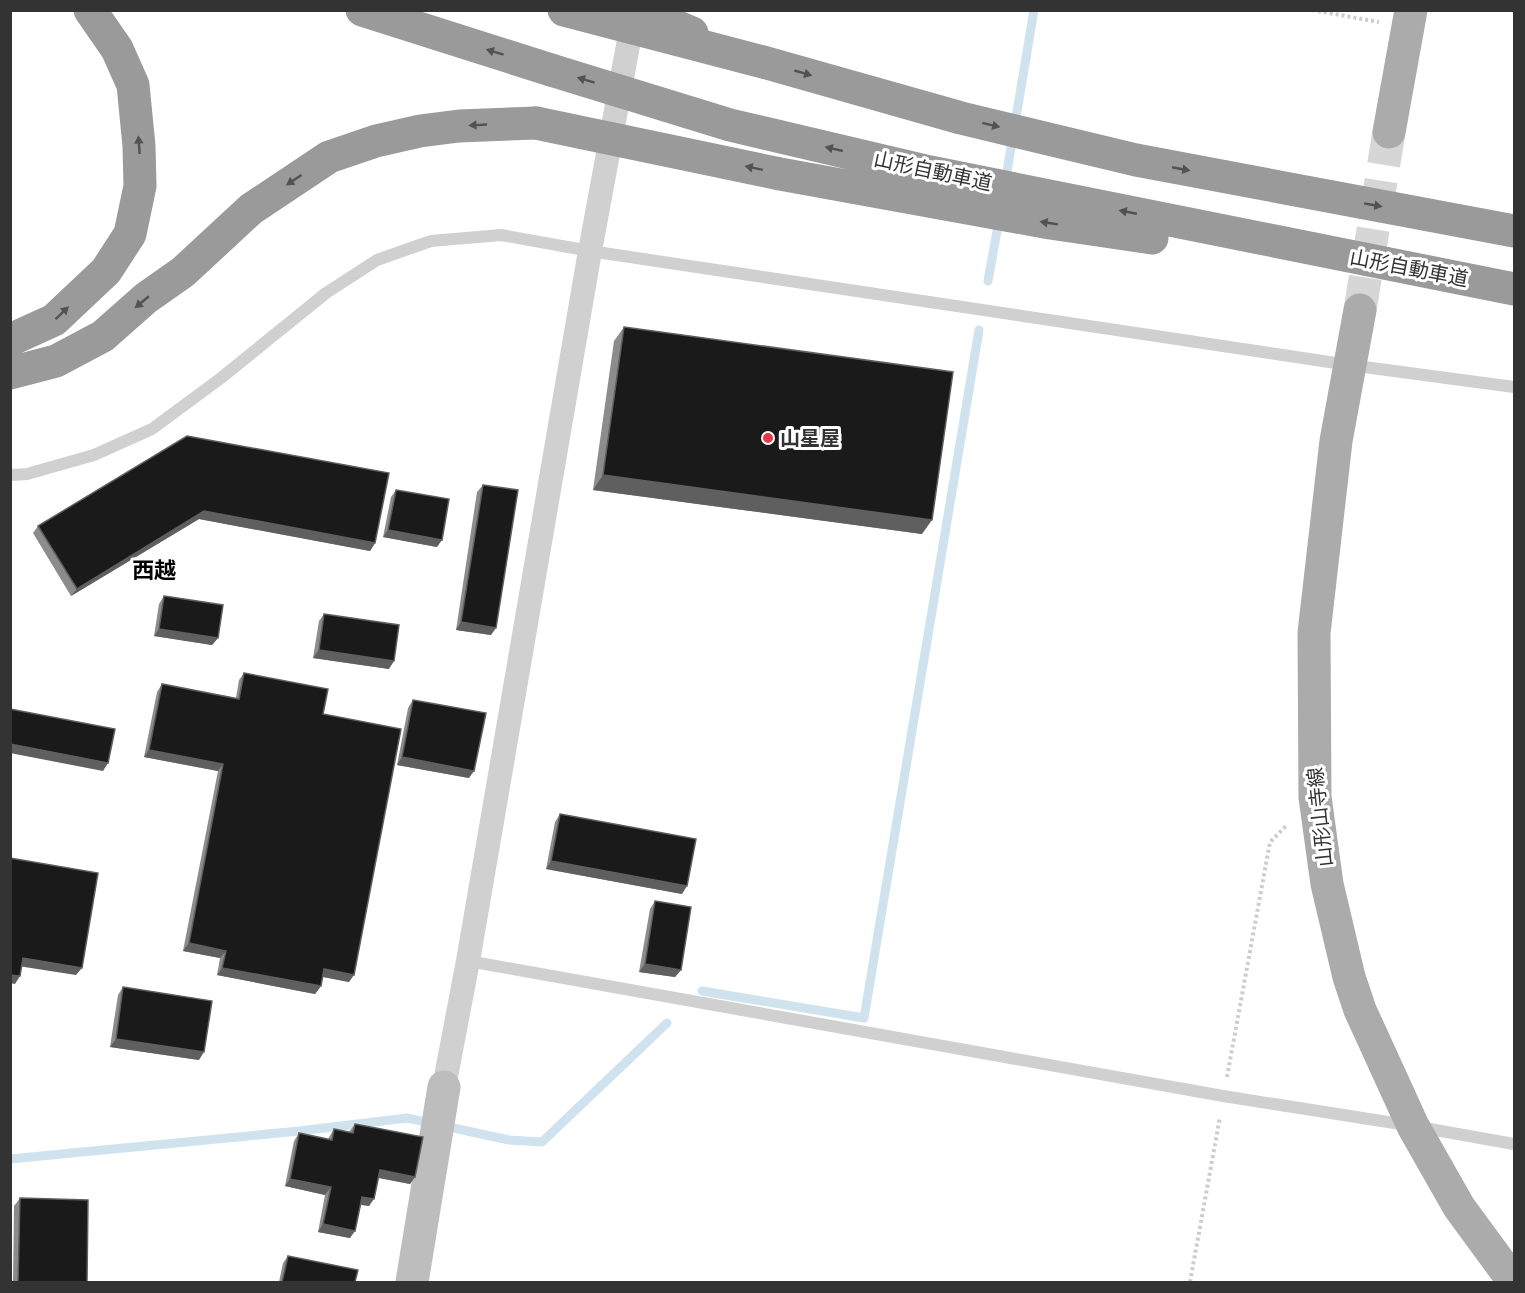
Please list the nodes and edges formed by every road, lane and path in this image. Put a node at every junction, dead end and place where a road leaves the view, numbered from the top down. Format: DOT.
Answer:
graph roads {
  1 [pos="90,10"];
  2 [pos="362,10"];
  3 [pos="564,10"];
  4 [pos="636,10"];
  5 [pos="1312,10"];
  6 [pos="1409,19"];
  7 [pos="763,62"];
  8 [pos="1389,132"];
  9 [pos="1515,231"];
  10 [pos="590,251"];
  11 [pos="1508,288"];
  12 [pos="1360,310"];
  13 [pos="10,340"];
  14 [pos="1349,365"];
  15 [pos="10,373"];
  16 [pos="1515,387"];
  17 [pos="10,475"];
  18 [pos="1315,797"];
  19 [pos="468,961"];
  20 [pos="444,1087"];
  21 [pos="1223,1096"];
  22 [pos="1413,1126"];
  23 [pos="1515,1144"];
  24 [pos="412,1282"];
  25 [pos="1190,1282"];
  26 [pos="1514,1282"];
  13 -- 1 [label="highway, one-way"];
  11 -- 2 [label="highway, 山形自動車道, one-way, bridge"];
  3 -- 7 [label="highway, bridge"];
  4 -- 7 [label="highway, bridge"];
  4 -- 10 [label="street"];
  5 -- 6 [label="path"];
  6 -- 8 [label="main road"];
  7 -- 9 [label="highway, one-way, bridge"];
  10 -- 14 [label="lane"];
  10 -- 17 [label="lane"];
  10 -- 19 [label="street"];
  11 -- 15 [label="highway, one-way, bridge"];
  12 -- 14 [label="main road, 山形山寺線"];
  14 -- 16 [label="lane"];
  14 -- 18 [label="main road, 山形山寺線"];
  18 -- 21 [label="path"];
  18 -- 22 [label="main road, 山形山寺線"];
  19 -- 20 [label="street"];
  19 -- 21 [label="lane"];
  20 -- 24 [label="street"];
  21 -- 22 [label="lane"];
  21 -- 25 [label="path"];
  22 -- 23 [label="lane"];
  22 -- 26 [label="main road, 山形山寺線"];
}
